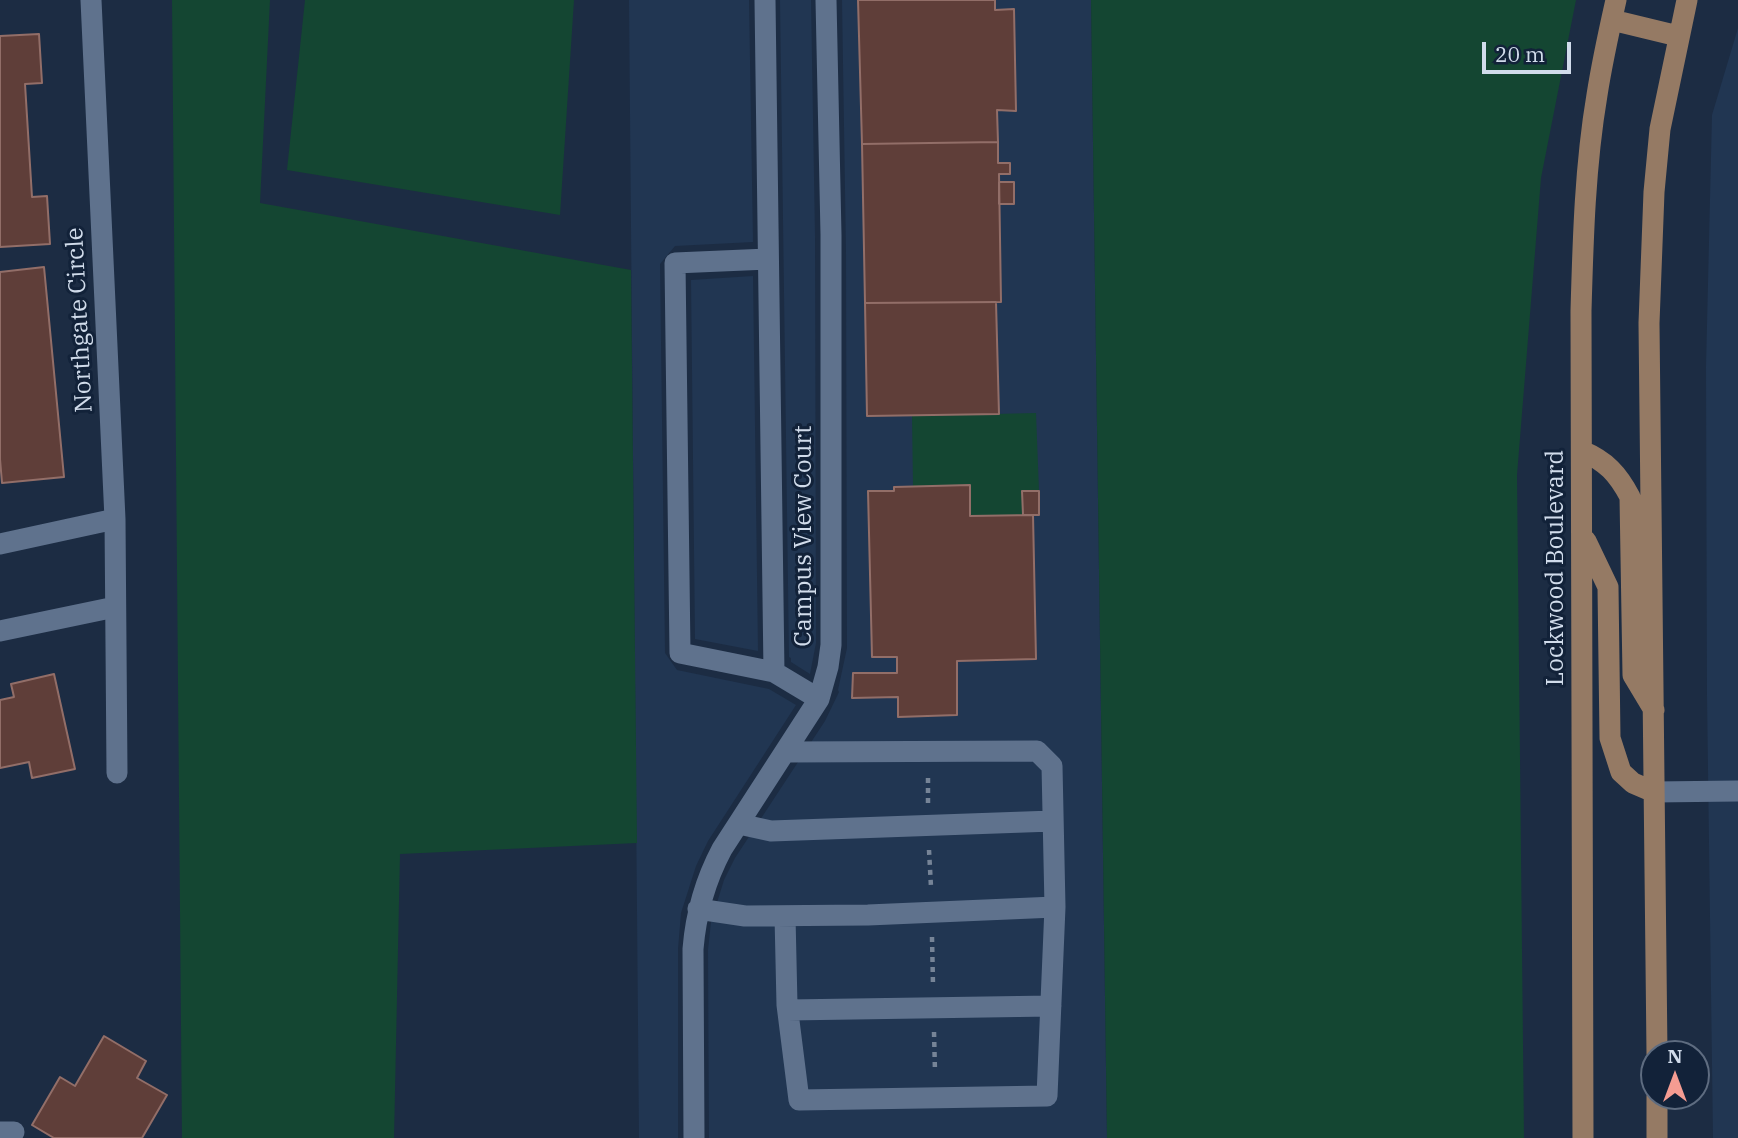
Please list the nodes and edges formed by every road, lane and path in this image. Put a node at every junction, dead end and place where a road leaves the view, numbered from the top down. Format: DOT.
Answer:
graph roads {
  1 [pos="91,0"];
  2 [pos="765,0"];
  3 [pos="826,0"];
  4 [pos="1687,0"];
  5 [pos="1614,10"];
  6 [pos="1678,36"];
  7 [pos="768,259"];
  8 [pos="1582,451"];
  9 [pos="115,519"];
  10 [pos="1584,536"];
  11 [pos="0,544"];
  12 [pos="115,607"];
  13 [pos="0,631"];
  14 [pos="774,672"];
  15 [pos="819,699"];
  16 [pos="1654,710"];
  17 [pos="786,752"];
  18 [pos="117,772"];
  19 [pos="1738,791"];
  20 [pos="1654,792"];
  21 [pos="1053,821"];
  22 [pos="739,824"];
  23 [pos="1055,907"];
  24 [pos="698,909"];
  25 [pos="785,916"];
  26 [pos="1051,1006"];
  27 [pos="788,1010"];
  28 [pos="1657,1040"];
  29 [pos="1657,1110"];
  30 [pos="694,1138"];
  31 [pos="1583,1138"];
  32 [pos="1657,1138"];
  1 -- 9 [label="street, Northgate Circle"];
  2 -- 7 [label="street"];
  3 -- 15 [label="street, Campus View Court"];
  4 -- 6 [label="main road"];
  5 -- 6 [label="main road"];
  5 -- 8 [label="main road, Lockwood Boulevard"];
  6 -- 16 [label="main road"];
  7 -- 14 [label="street"];
  7 -- 14 [label="street"];
  8 -- 10 [label="main road, Lockwood Boulevard"];
  8 -- 16 [label="main road"];
  9 -- 11 [label="street"];
  9 -- 12 [label="street, Northgate Circle"];
  10 -- 20 [label="main road"];
  10 -- 31 [label="main road, Lockwood Boulevard"];
  12 -- 13 [label="street"];
  12 -- 18 [label="street, Northgate Circle"];
  14 -- 15 [label="street"];
  15 -- 17 [label="street, Campus View Court"];
  16 -- 20 [label="main road"];
  17 -- 21 [label="street"];
  17 -- 22 [label="street, Campus View Court"];
  19 -- 20 [label="street"];
  20 -- 28 [label="main road"];
  21 -- 22 [label="street"];
  21 -- 23 [label="street"];
  22 -- 24 [label="street, Campus View Court"];
  23 -- 25 [label="street"];
  23 -- 26 [label="street"];
  24 -- 25 [label="street"];
  24 -- 30 [label="street, Campus View Court"];
  25 -- 27 [label="street"];
  26 -- 27 [label="street"];
  26 -- 27 [label="street"];
  29 -- 32 [label="main road"];
}
